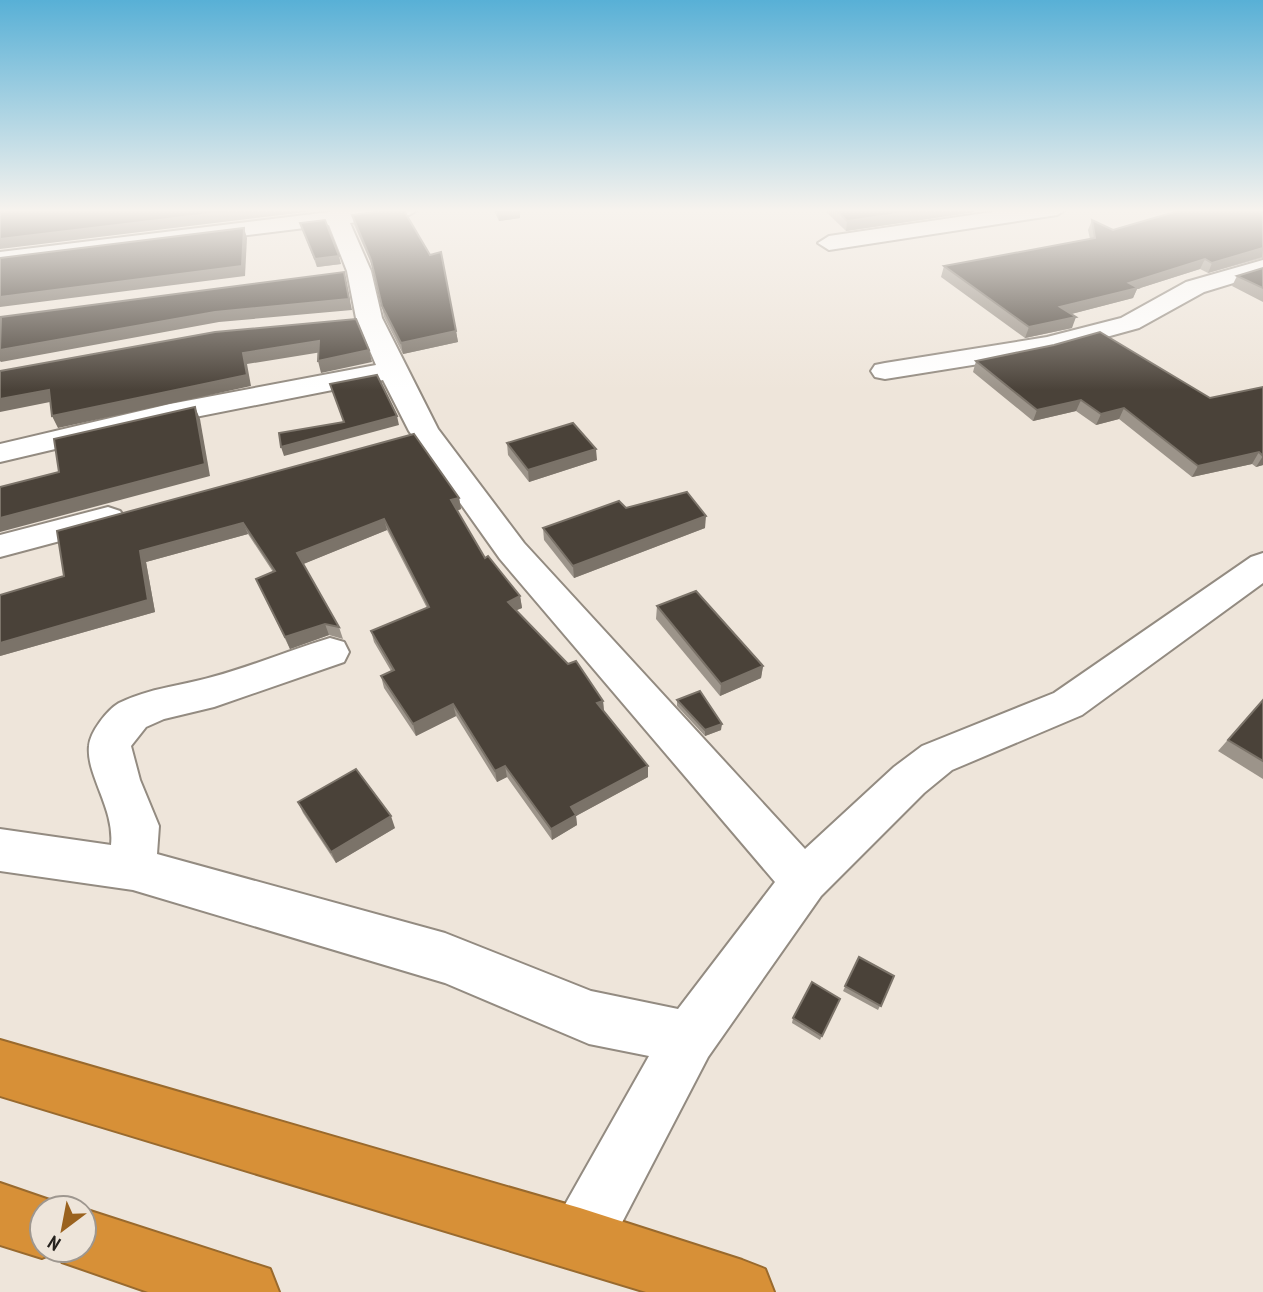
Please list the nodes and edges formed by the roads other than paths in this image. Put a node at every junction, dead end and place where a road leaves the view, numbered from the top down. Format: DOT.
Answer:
graph roads {
  1 [pos="345,269"];
  2 [pos="1255,269"];
  3 [pos="392,370"];
  4 [pos="885,371"];
  5 [pos="0,453"];
  6 [pos="131,511"];
  7 [pos="0,546"];
  8 [pos="1263,565"];
  9 [pos="330,652"];
  10 [pos="0,849"];
  11 [pos="133,869"];
  12 [pos="804,881"];
  13 [pos="689,1038"];
  14 [pos="0,1068"];
  15 [pos="0,1214"];
  16 [pos="28,1223"];
  17 [pos="580,1239"];
  18 [pos="98,1244"];
  19 [pos="247,1292"];
  20 [pos="742,1292"];
  1 -- 3 [label="street"];
  2 -- 4 [label="street"];
  3 -- 5 [label="street"];
  3 -- 12 [label="street"];
  6 -- 7 [label="street"];
  8 -- 12 [label="street"];
  9 -- 11 [label="street"];
  10 -- 11 [label="street"];
  11 -- 13 [label="street"];
  12 -- 13 [label="street"];
  13 -- 17 [label="street"];
  14 -- 17 [label="highway"];
  15 -- 16 [label="highway"];
  17 -- 20 [label="highway"];
  18 -- 19 [label="highway"];
}
